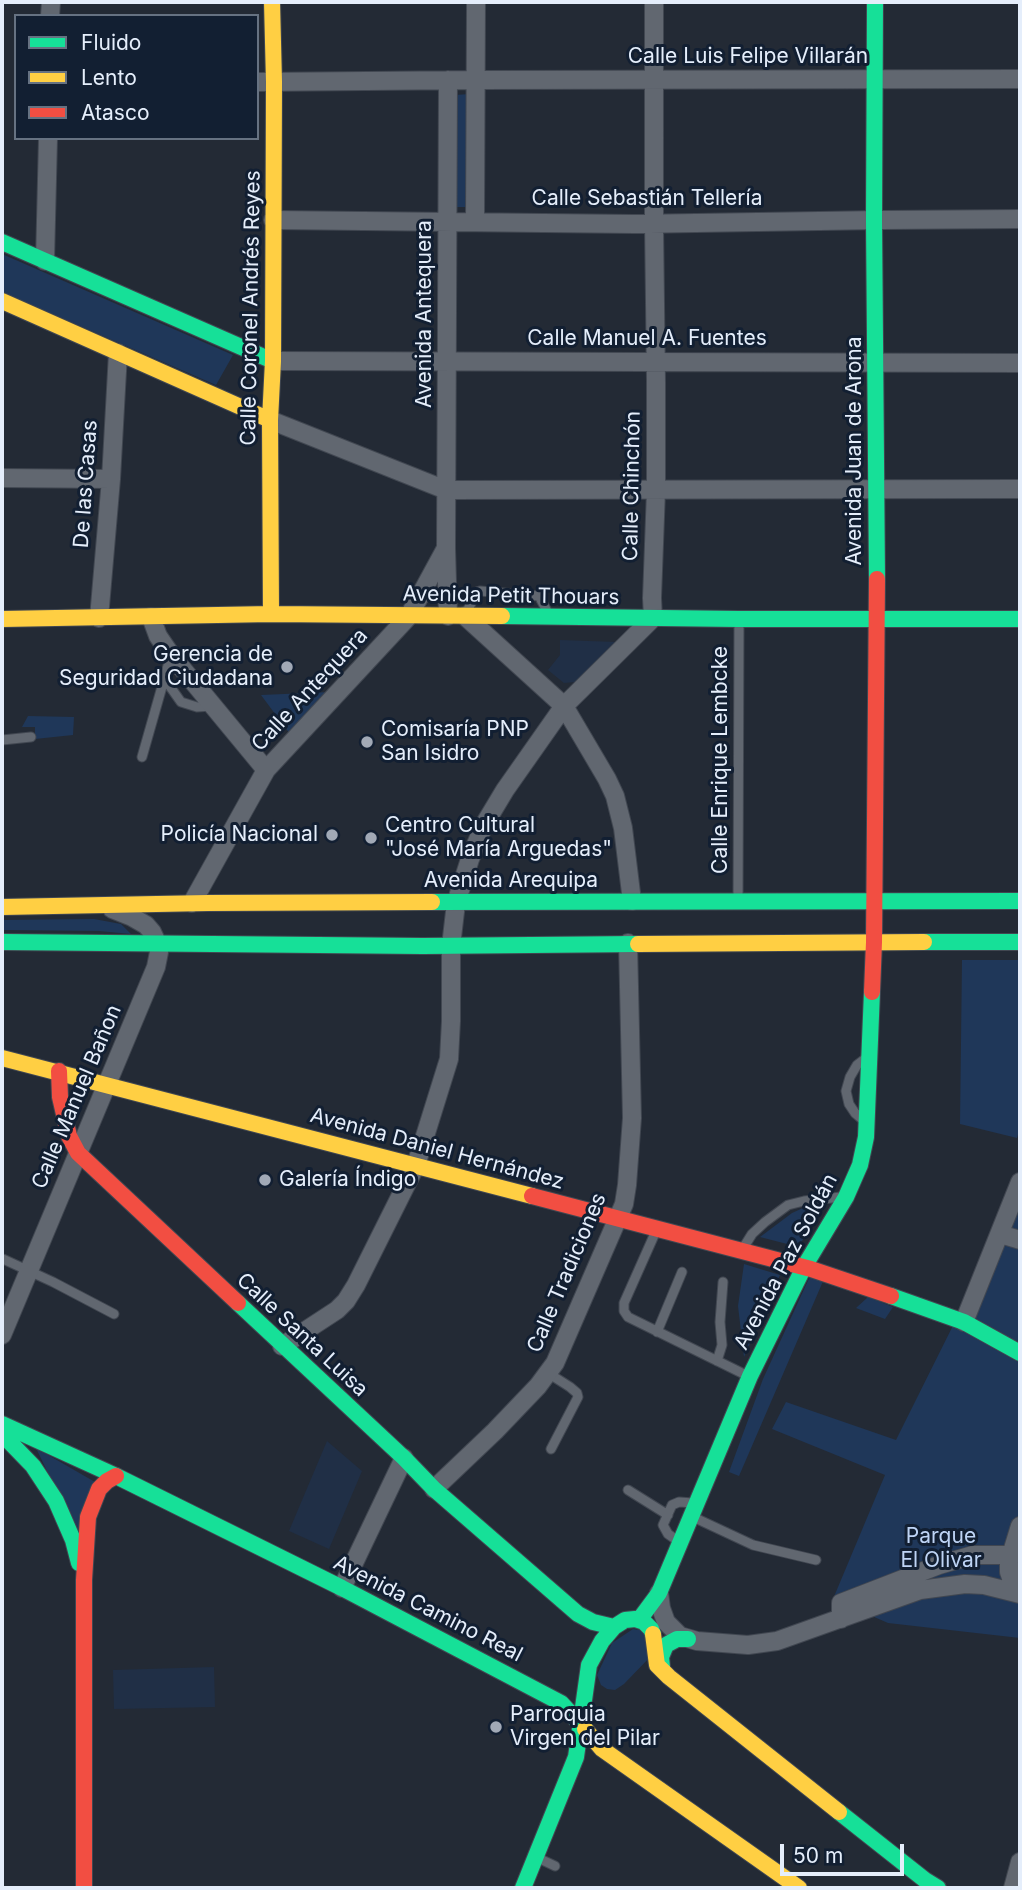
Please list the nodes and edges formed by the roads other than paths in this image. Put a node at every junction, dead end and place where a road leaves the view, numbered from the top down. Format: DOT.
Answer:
graph roads {
  1 [pos="272,2"];
  2 [pos="476,2"];
  3 [pos="654,2"];
  4 [pos="875,2"];
  5 [pos="876,79"];
  6 [pos="1020,79"];
  7 [pos="448,80"];
  8 [pos="475,80"];
  9 [pos="655,80"];
  10 [pos="265,82"];
  11 [pos="48,140"];
  12 [pos="1020,219"];
  13 [pos="273,220"];
  14 [pos="874,220"];
  15 [pos="448,221"];
  16 [pos="475,222"];
  17 [pos="654,223"];
  18 [pos="2,242"];
  19 [pos="45,261"];
  20 [pos="2,302"];
  21 [pos="118,353"];
  22 [pos="273,361"];
  23 [pos="656,361"];
  24 [pos="876,362"];
  25 [pos="447,363"];
  26 [pos="1020,363"];
  27 [pos="270,420"];
  28 [pos="2,478"];
  29 [pos="111,479"];
  30 [pos="877,488"];
  31 [pos="1020,489"];
  32 [pos="446,490"];
  33 [pos="656,490"];
  34 [pos="446,548"];
  35 [pos="271,614"];
  36 [pos="409,616"];
  37 [pos="456,616"];
  38 [pos="151,617"];
  39 [pos="99,618"];
  40 [pos="550,618"];
  41 [pos="653,618"];
  42 [pos="2,619"];
  43 [pos="739,619"];
  44 [pos="1020,619"];
  45 [pos="877,620"];
  46 [pos="171,655"];
  47 [pos="164,678"];
  48 [pos="214,706"];
  49 [pos="564,706"];
  50 [pos="31,737"];
  51 [pos="2,740"];
  52 [pos="142,757"];
  53 [pos="266,770"];
  54 [pos="632,901"];
  55 [pos="738,901"];
  56 [pos="874,901"];
  57 [pos="1020,901"];
  58 [pos="192,903"];
  59 [pos="456,903"];
  60 [pos="97,905"];
  61 [pos="2,907"];
  62 [pos="2,942"];
  63 [pos="874,942"];
  64 [pos="1020,942"];
  65 [pos="628,943"];
  66 [pos="158,945"];
  67 [pos="451,946"];
  68 [pos="870,1055"];
  69 [pos="2,1058"];
  70 [pos="59,1071"];
  71 [pos="107,1084"];
  72 [pos="867,1123"];
  73 [pos="78,1153"];
  74 [pos="416,1165"];
  75 [pos="1020,1182"];
  76 [pos="846,1197"];
  77 [pos="617,1218"];
  78 [pos="657,1229"];
  79 [pos="1000,1234"];
  80 [pos="1020,1240"];
  81 [pos="741,1251"];
  82 [pos="3,1259"];
  83 [pos="804,1267"];
  84 [pos="29,1271"];
  85 [pos="682,1272"];
  86 [pos="723,1282"];
  87 [pos="9,1296"];
  88 [pos="114,1314"];
  89 [pos="964,1322"];
  90 [pos="657,1332"];
  91 [pos="2,1335"];
  92 [pos="282,1346"];
  93 [pos="1020,1353"];
  94 [pos="717,1361"];
  95 [pos="548,1373"];
  96 [pos="750,1376"];
  97 [pos="2,1424"];
  98 [pos="2,1434"];
  99 [pos="551,1449"];
  100 [pos="404,1458"];
  101 [pos="116,1476"];
  102 [pos="434,1489"];
  103 [pos="628,1490"];
  104 [pos="695,1510"];
  105 [pos="668,1515"];
  106 [pos="1020,1526"];
  107 [pos="680,1543"];
  108 [pos="1016,1553"];
  109 [pos="816,1560"];
  110 [pos="84,1580"];
  111 [pos="342,1588"];
  112 [pos="659,1593"];
  113 [pos="1018,1593"];
  114 [pos="841,1619"];
  115 [pos="639,1620"];
  116 [pos="614,1627"];
  117 [pos="688,1639"];
  118 [pos="663,1672"];
  119 [pos="581,1724"];
  120 [pos="536,1857"];
  121 [pos="1020,1862"];
  122 [pos="555,1866"];
  123 [pos="84,1888"];
  124 [pos="523,1888"];
  125 [pos="799,1888"];
  126 [pos="938,1888"];
  127 [pos="1013,1888"];
  1 -- 10 [label="street, Calle Coronel Andrés Reyes"];
  2 -- 8 [label="street"];
  3 -- 9 [label="street, Calle Chinchón"];
  4 -- 5 [label="street, Avenida Juan de Arona"];
  5 -- 6 [label="street, Calle Luis Felipe Villarán"];
  5 -- 9 [label="street, Calle Luis Felipe Villarán"];
  5 -- 14 [label="street, Avenida Juan de Arona"];
  7 -- 8 [label="street, Calle Luis Felipe Villarán"];
  7 -- 10 [label="street, Calle Luis Felipe Villarán"];
  7 -- 15 [label="street, Avenida Antequera"];
  8 -- 9 [label="street, Calle Luis Felipe Villarán"];
  8 -- 16 [label="street"];
  9 -- 17 [label="street, Calle Chinchón"];
  10 -- 13 [label="street, Calle Coronel Andrés Reyes"];
  11 -- 19 [label="street"];
  12 -- 14 [label="street, Calle Sebastián Tellería"];
  13 -- 15 [label="street, Calle Sebastián Tellería"];
  13 -- 22 [label="street, Calle Coronel Andrés Reyes"];
  14 -- 17 [label="street, Calle Sebastián Tellería"];
  14 -- 24 [label="street, Avenida Juan de Arona"];
  15 -- 16 [label="street, Calle Sebastián Tellería"];
  15 -- 25 [label="street, Avenida Antequera"];
  16 -- 17 [label="street, Calle Sebastián Tellería"];
  17 -- 23 [label="street, Calle Chinchón"];
  18 -- 19 [label="street"];
  19 -- 22 [label="street"];
  20 -- 21 [label="street"];
  21 -- 27 [label="street"];
  21 -- 29 [label="street, De las Casas"];
  22 -- 25 [label="street, Calle Manuel A. Fuentes"];
  22 -- 27 [label="street, Calle Coronel Andrés Reyes"];
  23 -- 24 [label="street, Calle Manuel A. Fuentes"];
  23 -- 25 [label="street, Calle Manuel A. Fuentes"];
  23 -- 33 [label="street, Calle Chinchón"];
  24 -- 26 [label="street, Calle Manuel A. Fuentes"];
  24 -- 30 [label="street, Avenida Juan de Arona"];
  25 -- 32 [label="street, Avenida Antequera"];
  27 -- 32 [label="street"];
  27 -- 35 [label="street, Calle Coronel Andrés Reyes"];
  28 -- 29 [label="street"];
  29 -- 39 [label="street, De las Casas"];
  30 -- 31 [label="street"];
  30 -- 33 [label="street"];
  30 -- 45 [label="street, Avenida Juan de Arona"];
  32 -- 33 [label="street"];
  32 -- 34 [label="street, Avenida Antequera"];
  33 -- 41 [label="street, Calle Chinchón"];
  34 -- 36 [label="street, Calle Antequera"];
  34 -- 37 [label="street, Avenida Antequera"];
  35 -- 36 [label="street, Avenida Petit Thouars"];
  35 -- 38 [label="street, Avenida Petit Thouars"];
  36 -- 37 [label="street, Avenida Petit Thouars"];
  36 -- 53 [label="street, Calle Antequera"];
  37 -- 40 [label="street, Avenida Petit Thouars"];
  37 -- 40 [label="lane"];
  37 -- 49 [label="street"];
  38 -- 39 [label="street, Avenida Petit Thouars"];
  38 -- 46 [label="street"];
  39 -- 42 [label="street, Avenida Petit Thouars"];
  40 -- 41 [label="street, Avenida Petit Thouars"];
  41 -- 43 [label="street, Avenida Petit Thouars"];
  41 -- 49 [label="street"];
  43 -- 45 [label="street, Avenida Petit Thouars"];
  43 -- 55 [label="lane, Calle Enrique Lembcke"];
  44 -- 45 [label="street, Avenida Petit Thouars"];
  45 -- 56 [label="street, Avenida Juan de Arona"];
  46 -- 47 [label="lane"];
  46 -- 48 [label="street"];
  47 -- 48 [label="lane"];
  47 -- 52 [label="lane"];
  48 -- 53 [label="street"];
  49 -- 54 [label="street"];
  49 -- 59 [label="street"];
  50 -- 51 [label="lane"];
  53 -- 58 [label="street, Calle Antequera"];
  54 -- 55 [label="street, Avenida Arequipa"];
  54 -- 59 [label="street, Avenida Arequipa"];
  55 -- 56 [label="street, Avenida Arequipa"];
  56 -- 57 [label="street, Avenida Arequipa"];
  56 -- 63 [label="street, Avenida Paz Soldán"];
  58 -- 59 [label="street, Avenida Arequipa"];
  58 -- 60 [label="street, Avenida Arequipa"];
  59 -- 67 [label="street"];
  60 -- 61 [label="street, Avenida Arequipa"];
  60 -- 66 [label="street"];
  62 -- 66 [label="street"];
  63 -- 64 [label="street"];
  63 -- 65 [label="street"];
  63 -- 68 [label="street, Avenida Paz Soldán"];
  65 -- 67 [label="street"];
  65 -- 77 [label="street, Calle Tradiciones"];
  66 -- 67 [label="street"];
  66 -- 71 [label="street, Calle Manuel Bañon"];
  67 -- 74 [label="street"];
  68 -- 72 [label="street, Avenida Paz Soldán"];
  68 -- 72 [label="lane"];
  69 -- 70 [label="street"];
  70 -- 71 [label="street, Avenida Daniel Hernández"];
  70 -- 73 [label="street, Calle Santa Luisa"];
  71 -- 73 [label="street, Calle Manuel Bañon"];
  71 -- 74 [label="street, Avenida Daniel Hernández"];
  72 -- 76 [label="street, Avenida Paz Soldán"];
  73 -- 84 [label="street, Calle Manuel Bañon"];
  73 -- 92 [label="street, Calle Santa Luisa"];
  74 -- 77 [label="street, Avenida Daniel Hernández"];
  74 -- 92 [label="street"];
  75 -- 79 [label="street"];
  76 -- 81 [label="lane"];
  76 -- 83 [label="street, Avenida Paz Soldán"];
  77 -- 78 [label="street, Avenida Daniel Hernández"];
  77 -- 95 [label="street, Calle Tradiciones"];
  78 -- 81 [label="street, Avenida Daniel Hernández"];
  78 -- 90 [label="lane"];
  79 -- 80 [label="street"];
  79 -- 89 [label="street"];
  81 -- 83 [label="street, Avenida Daniel Hernández"];
  82 -- 84 [label="lane"];
  83 -- 89 [label="street, Avenida Daniel Hernández"];
  83 -- 96 [label="street, Avenida Paz Soldán"];
  84 -- 87 [label="street, Calle Manuel Bañon"];
  84 -- 88 [label="lane"];
  85 -- 90 [label="lane"];
  86 -- 94 [label="lane"];
  87 -- 91 [label="street, Calle Manuel Bañon"];
  89 -- 93 [label="street, Avenida Daniel Hernández"];
  90 -- 94 [label="lane"];
  92 -- 100 [label="street, Calle Santa Luisa"];
  94 -- 96 [label="lane"];
  95 -- 99 [label="lane"];
  95 -- 102 [label="street, Calle Tradiciones"];
  96 -- 104 [label="street, Avenida Paz Soldán"];
  97 -- 101 [label="street, Avenida Camino Real"];
  98 -- 110 [label="street"];
  100 -- 102 [label="street, Calle Santa Luisa"];
  100 -- 111 [label="street"];
  101 -- 110 [label="street"];
  101 -- 111 [label="street, Avenida Camino Real"];
  102 -- 116 [label="street, Calle Santa Luisa"];
  103 -- 105 [label="lane"];
  104 -- 105 [label="lane"];
  104 -- 107 [label="street, Avenida Paz Soldán"];
  104 -- 109 [label="lane"];
  105 -- 107 [label="lane"];
  106 -- 108 [label="street"];
  107 -- 112 [label="street, Avenida Paz Soldán"];
  108 -- 113 [label="street"];
  108 -- 114 [label="street"];
  110 -- 123 [label="street"];
  111 -- 119 [label="street, Avenida Camino Real"];
  112 -- 115 [label="street, Avenida Paz Soldán"];
  112 -- 117 [label="street"];
  113 -- 114 [label="street"];
  114 -- 117 [label="street"];
  115 -- 116 [label="street"];
  115 -- 118 [label="street"];
  116 -- 119 [label="street"];
  117 -- 118 [label="street"];
  118 -- 126 [label="street"];
  119 -- 120 [label="street"];
  119 -- 125 [label="street, Avenida Camino Real"];
  120 -- 122 [label="lane"];
  120 -- 124 [label="street"];
  121 -- 127 [label="street"];
}
